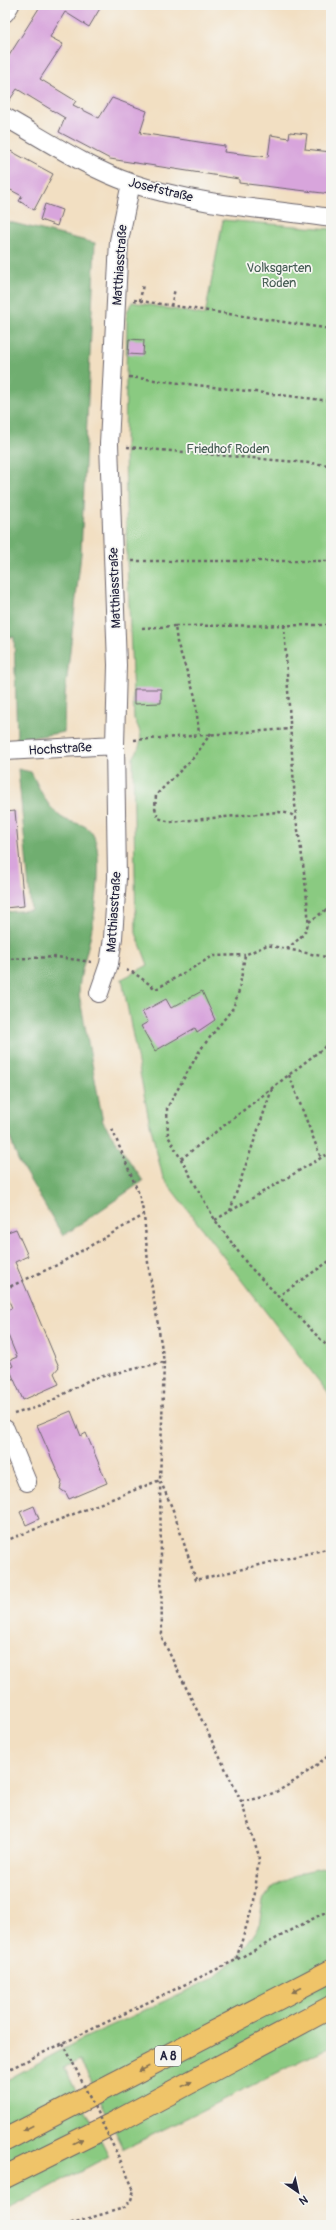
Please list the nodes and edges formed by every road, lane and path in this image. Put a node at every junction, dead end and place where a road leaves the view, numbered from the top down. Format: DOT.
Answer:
graph roads {
  1 [pos="10,5"];
  2 [pos="5,13"];
  3 [pos="5,117"];
  4 [pos="131,183"];
  5 [pos="331,218"];
  6 [pos="143,284"];
  7 [pos="175,289"];
  8 [pos="171,306"];
  9 [pos="331,329"];
  10 [pos="113,376"];
  11 [pos="331,401"];
  12 [pos="109,444"];
  13 [pos="331,465"];
  14 [pos="113,561"];
  15 [pos="331,561"];
  16 [pos="284,625"];
  17 [pos="331,625"];
  18 [pos="175,626"];
  19 [pos="142,628"];
  20 [pos="290,729"];
  21 [pos="211,733"];
  22 [pos="199,734"];
  23 [pos="115,742"];
  24 [pos="5,751"];
  25 [pos="296,819"];
  26 [pos="331,906"];
  27 [pos="309,922"];
  28 [pos="287,949"];
  29 [pos="245,955"];
  30 [pos="331,958"];
  31 [pos="5,959"];
  32 [pos="109,964"];
  33 [pos="99,993"];
  34 [pos="331,1042"];
  35 [pos="289,1075"];
  36 [pos="273,1088"];
  37 [pos="112,1129"];
  38 [pos="331,1152"];
  39 [pos="321,1158"];
  40 [pos="181,1159"];
  41 [pos="230,1212"];
  42 [pos="144,1215"];
  43 [pos="215,1220"];
  44 [pos="331,1260"];
  45 [pos="5,1289"];
  46 [pos="277,1297"];
  47 [pos="331,1350"];
  48 [pos="164,1362"];
  49 [pos="8,1422"];
  50 [pos="160,1480"];
  51 [pos="27,1482"];
  52 [pos="5,1541"];
  53 [pos="331,1548"];
  54 [pos="331,1754"];
  55 [pos="241,1801"];
  56 [pos="331,1909"];
  57 [pos="236,1960"];
  58 [pos="331,1971"];
  59 [pos="331,2007"];
  60 [pos="63,2043"];
  61 [pos="5,2071"];
  62 [pos="5,2140"];
  63 [pos="5,2177"];
  64 [pos="65,2225"];
  1 -- 2 [label="street"];
  3 -- 4 [label="street, Josefstraße"];
  4 -- 5 [label="street, Josefstraße"];
  4 -- 10 [label="street, Matthiasstraße"];
  6 -- 8 [label="path"];
  7 -- 8 [label="path"];
  8 -- 9 [label="path"];
  10 -- 11 [label="path"];
  10 -- 12 [label="street, Matthiasstraße"];
  12 -- 13 [label="path"];
  12 -- 14 [label="street, Matthiasstraße"];
  14 -- 15 [label="path"];
  14 -- 23 [label="street, Matthiasstraße"];
  16 -- 17 [label="path"];
  16 -- 18 [label="path"];
  16 -- 20 [label="path"];
  18 -- 19 [label="path"];
  18 -- 22 [label="path"];
  20 -- 21 [label="path"];
  20 -- 25 [label="path"];
  21 -- 22 [label="path"];
  21 -- 25 [label="path"];
  22 -- 23 [label="path"];
  23 -- 24 [label="street, Hochstraße"];
  23 -- 32 [label="street, Matthiasstraße"];
  25 -- 27 [label="path"];
  26 -- 27 [label="path"];
  27 -- 28 [label="path"];
  28 -- 29 [label="path"];
  28 -- 30 [label="path"];
  29 -- 32 [label="path"];
  29 -- 40 [label="path"];
  31 -- 32 [label="path"];
  32 -- 33 [label="street, Matthiasstraße"];
  34 -- 35 [label="path"];
  35 -- 36 [label="path"];
  35 -- 39 [label="path"];
  36 -- 40 [label="path"];
  36 -- 41 [label="path"];
  37 -- 42 [label="path"];
  38 -- 39 [label="path"];
  39 -- 41 [label="path"];
  40 -- 43 [label="path"];
  41 -- 43 [label="path"];
  42 -- 45 [label="path"];
  42 -- 48 [label="path"];
  43 -- 46 [label="path"];
  44 -- 46 [label="path"];
  46 -- 47 [label="path"];
  48 -- 49 [label="path"];
  48 -- 50 [label="path"];
  49 -- 51 [label="street"];
  50 -- 52 [label="path"];
  50 -- 53 [label="path"];
  50 -- 55 [label="path"];
  54 -- 55 [label="path"];
  55 -- 57 [label="path"];
  56 -- 57 [label="path"];
  57 -- 60 [label="path"];
  58 -- 62 [label="highway, A 8, one-way"];
  63 -- 59 [label="highway, A 8, one-way"];
  60 -- 61 [label="path"];
  60 -- 64 [label="path, bridge"];
}
